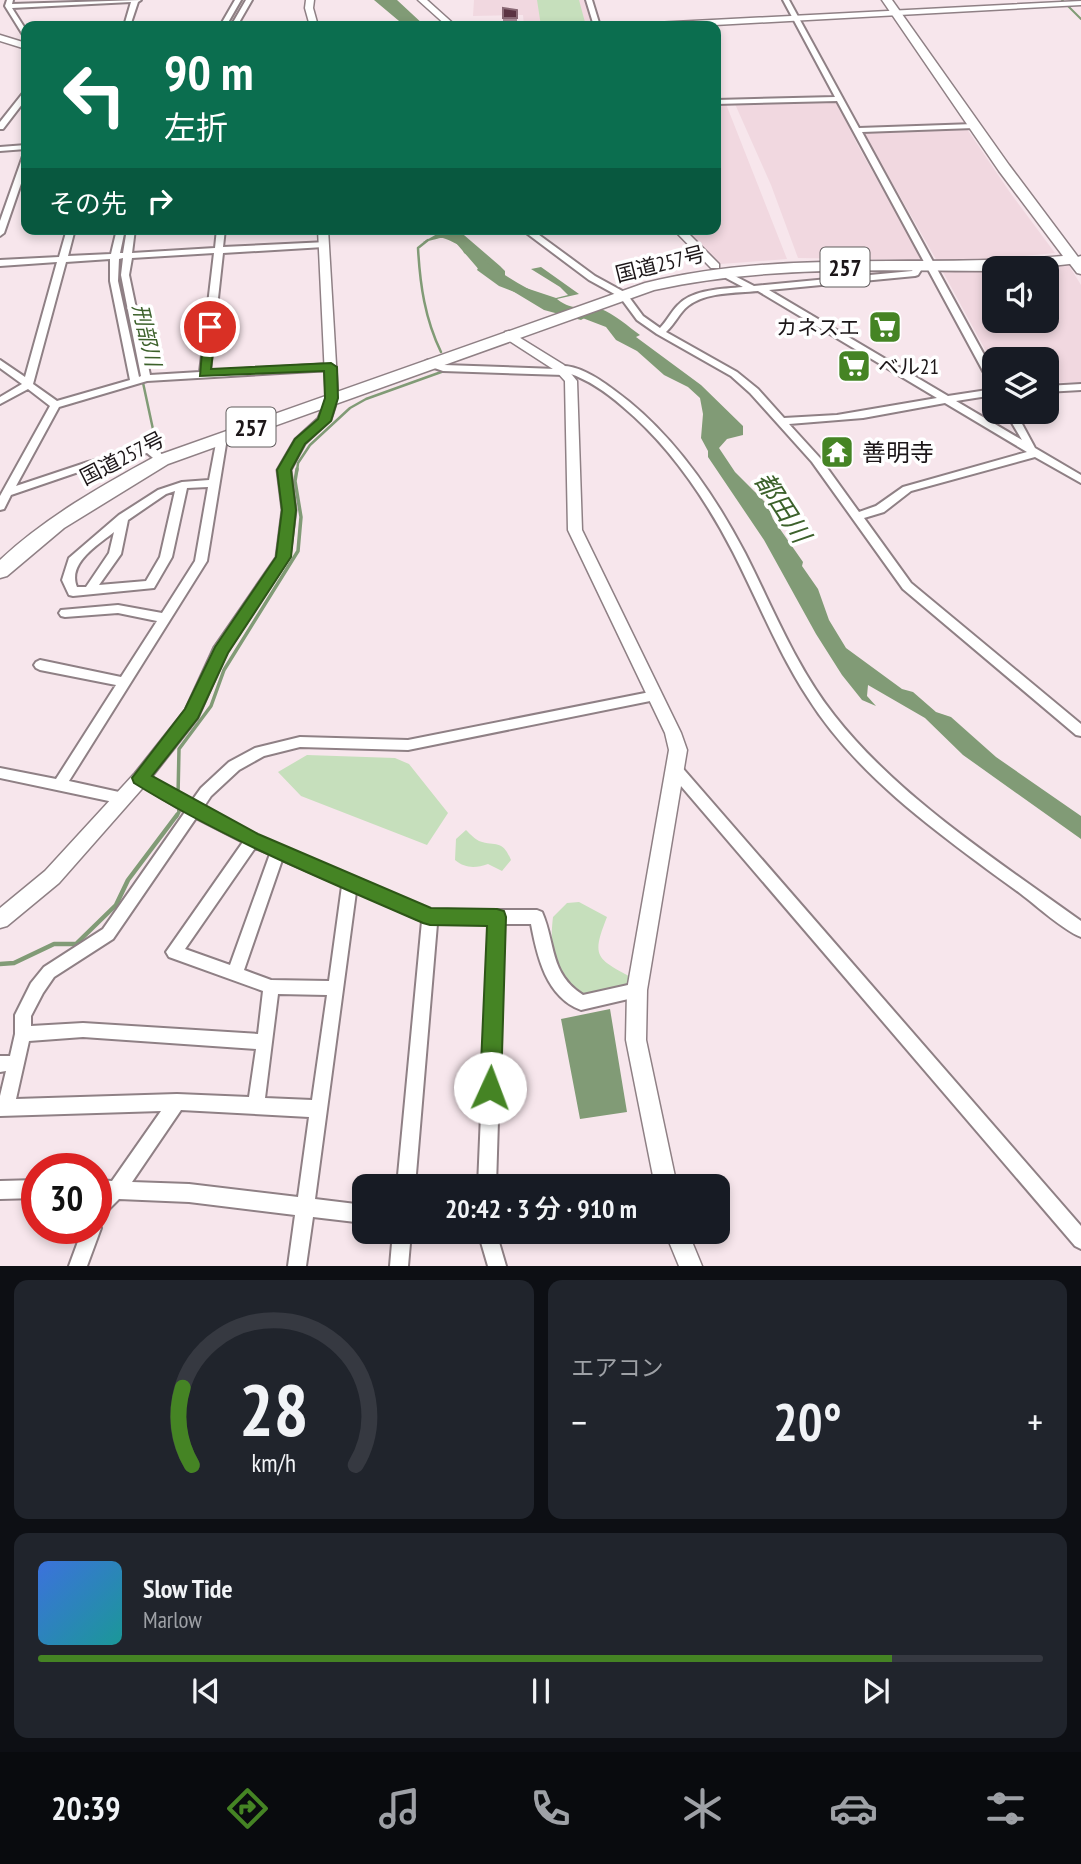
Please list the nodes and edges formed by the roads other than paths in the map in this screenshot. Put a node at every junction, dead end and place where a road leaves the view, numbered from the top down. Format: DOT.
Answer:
graph roads {
  1 [pos="136,0"];
  2 [pos="238,0"];
  3 [pos="249,0"];
  4 [pos="310,0"];
  5 [pos="422,0"];
  6 [pos="589,0"];
  7 [pos="786,0"];
  8 [pos="887,0"];
  9 [pos="9,3"];
  10 [pos="1081,3"];
  11 [pos="896,12"];
  12 [pos="796,19"];
  13 [pos="129,21"];
  14 [pos="226,21"];
  15 [pos="237,21"];
  16 [pos="313,21"];
  17 [pos="446,21"];
  18 [pos="595,21"];
  19 [pos="721,23"];
  20 [pos="21,26"];
  21 [pos="0,38"];
  22 [pos="21,44"];
  23 [pos="839,99"];
  24 [pos="21,101"];
  25 [pos="721,102"];
  26 [pos="974,126"];
  27 [pos="0,127"];
  28 [pos="856,130"];
  29 [pos="21,147"];
  30 [pos="0,149"];
  31 [pos="21,172"];
  32 [pos="0,233"];
  33 [pos="69,235"];
  34 [pos="121,235"];
  35 [pos="129,235"];
  36 [pos="220,235"];
  37 [pos="323,235"];
  38 [pos="532,235"];
  39 [pos="684,235"];
  40 [pos="324,244"];
  41 [pos="219,250"];
  42 [pos="121,255"];
  43 [pos="63,260"];
  44 [pos="0,263"];
  45 [pos="1078,263"];
  46 [pos="715,266"];
  47 [pos="926,267"];
  48 [pos="729,276"];
  49 [pos="757,289"];
  50 [pos="621,296"];
  51 [pos="517,332"];
  52 [pos="660,332"];
  53 [pos="982,362"];
  54 [pos="0,363"];
  55 [pos="429,363"];
  56 [pos="331,367"];
  57 [pos="562,370"];
  58 [pos="5,372"];
  59 [pos="205,373"];
  60 [pos="142,379"];
  61 [pos="28,384"];
  62 [pos="1081,387"];
  63 [pos="1059,388"];
  64 [pos="982,394"];
  65 [pos="332,398"];
  66 [pos="946,398"];
  67 [pos="0,401"];
  68 [pos="55,405"];
  69 [pos="783,421"];
  70 [pos="1018,424"];
  71 [pos="222,438"];
  72 [pos="1035,451"];
  73 [pos="162,460"];
  74 [pos="1081,480"];
  75 [pos="214,483"];
  76 [pos="182,485"];
  77 [pos="7,494"];
  78 [pos="0,506"];
  79 [pos="858,516"];
  80 [pos="123,518"];
  81 [pos="0,571"];
  82 [pos="90,590"];
  83 [pos="65,614"];
  84 [pos="164,618"];
  85 [pos="40,665"];
  86 [pos="124,682"];
  87 [pos="655,696"];
  88 [pos="1081,731"];
  89 [pos="674,768"];
  90 [pos="0,773"];
  91 [pos="141,778"];
  92 [pos="58,785"];
  93 [pos="123,798"];
  94 [pos="190,808"];
  95 [pos="252,840"];
  96 [pos="278,852"];
  97 [pos="350,882"];
  98 [pos="430,917"];
  99 [pos="497,917"];
  100 [pos="0,920"];
  101 [pos="1081,930"];
  102 [pos="235,974"];
  103 [pos="271,986"];
  104 [pos="336,988"];
  105 [pos="638,990"];
  106 [pos="23,1034"];
  107 [pos="265,1042"];
  108 [pos="8,1064"];
  109 [pos="177,1102"];
  110 [pos="256,1104"];
  111 [pos="3,1107"];
  112 [pos="319,1109"];
  113 [pos="407,1174"];
  114 [pos="487,1174"];
  115 [pos="664,1174"];
  116 [pos="21,1189"];
  117 [pos="0,1190"];
  118 [pos="112,1190"];
  119 [pos="116,1190"];
  120 [pos="112,1194"];
  121 [pos="304,1208"];
  122 [pos="352,1213"];
  123 [pos="1081,1240"];
  124 [pos="86,1244"];
  125 [pos="401,1244"];
  126 [pos="491,1244"];
  127 [pos="681,1244"];
  128 [pos="78,1265"];
  129 [pos="297,1265"];
  130 [pos="399,1265"];
  131 [pos="497,1265"];
  132 [pos="691,1265"];
  1 -- 9 [label="street"];
  1 -- 13 [label="street"];
  2 -- 14 [label="street"];
  3 -- 15 [label="street"];
  4 -- 16 [label="street"];
  5 -- 17 [label="street"];
  6 -- 18 [label="street"];
  7 -- 12 [label="street"];
  8 -- 11 [label="highway, 国道257号 / 257"];
  9 -- 20 [label="street"];
  10 -- 11 [label="street"];
  11 -- 12 [label="street"];
  11 -- 26 [label="highway, 国道257号 / 257"];
  12 -- 19 [label="street"];
  12 -- 23 [label="street"];
  21 -- 22 [label="street"];
  23 -- 25 [label="street"];
  23 -- 28 [label="street"];
  24 -- 27 [label="street"];
  26 -- 28 [label="street"];
  26 -- 45 [label="highway, 国道257号 / 257"];
  28 -- 47 [label="street"];
  29 -- 30 [label="street"];
  31 -- 32 [label="street"];
  33 -- 43 [label="street"];
  34 -- 42 [label="street"];
  35 -- 42 [label="street"];
  36 -- 41 [label="street"];
  37 -- 40 [label="street"];
  38 -- 50 [label="street"];
  39 -- 46 [label="street"];
  40 -- 41 [label="street"];
  40 -- 56 [label="street"];
  41 -- 42 [label="street"];
  41 -- 59 [label="street"];
  42 -- 43 [label="street"];
  42 -- 60 [label="street"];
  43 -- 44 [label="street"];
  43 -- 61 [label="street"];
  45 -- 47 [label="highway, 国道257号 / 257"];
  47 -- 49 [label="street"];
  47 -- 50 [label="highway, 国道257号 / 257"];
  47 -- 53 [label="street"];
  48 -- 49 [label="street"];
  49 -- 52 [label="street"];
  49 -- 66 [label="street"];
  50 -- 51 [label="highway, 国道257号 / 257"];
  50 -- 52 [label="street"];
  51 -- 55 [label="highway, 国道257号 / 257"];
  51 -- 57 [label="street"];
  52 -- 69 [label="street"];
  54 -- 58 [label="street"];
  55 -- 57 [label="street"];
  55 -- 65 [label="highway, 国道257号 / 257"];
  56 -- 59 [label="street"];
  56 -- 65 [label="street"];
  57 -- 87 [label="street"];
  57 -- 101 [label="street"];
  58 -- 61 [label="street"];
  59 -- 60 [label="street"];
  60 -- 68 [label="street"];
  61 -- 67 [label="street"];
  61 -- 68 [label="street"];
  62 -- 63 [label="street"];
  64 -- 66 [label="street"];
  65 -- 71 [label="highway, 国道257号 / 257"];
  65 -- 91 [label="street"];
  66 -- 69 [label="street"];
  66 -- 72 [label="street"];
  68 -- 77 [label="street"];
  69 -- 79 [label="street"];
  70 -- 72 [label="street"];
  71 -- 73 [label="highway, 国道257号 / 257"];
  71 -- 75 [label="street"];
  72 -- 74 [label="street"];
  72 -- 79 [label="street"];
  73 -- 77 [label="street"];
  73 -- 81 [label="highway, 国道257号 / 257"];
  75 -- 76 [label="street"];
  75 -- 84 [label="street"];
  76 -- 80 [label="street"];
  76 -- 82 [label="street"];
  77 -- 78 [label="street"];
  79 -- 88 [label="street"];
  80 -- 82 [label="street"];
  80 -- 82 [label="street"];
  83 -- 84 [label="street"];
  84 -- 86 [label="street"];
  85 -- 86 [label="street"];
  86 -- 92 [label="street"];
  87 -- 89 [label="street"];
  87 -- 94 [label="street"];
  89 -- 105 [label="street"];
  89 -- 123 [label="street"];
  90 -- 92 [label="street"];
  91 -- 93 [label="street"];
  91 -- 94 [label="street"];
  92 -- 93 [label="street"];
  93 -- 100 [label="street"];
  94 -- 95 [label="street"];
  94 -- 106 [label="street"];
  95 -- 96 [label="street"];
  95 -- 102 [label="street"];
  96 -- 97 [label="street"];
  96 -- 102 [label="street"];
  97 -- 98 [label="street"];
  97 -- 104 [label="street"];
  98 -- 99 [label="street"];
  98 -- 113 [label="street"];
  99 -- 105 [label="street"];
  99 -- 114 [label="street"];
  102 -- 103 [label="street"];
  103 -- 104 [label="street"];
  103 -- 107 [label="street"];
  104 -- 112 [label="street"];
  105 -- 115 [label="street"];
  106 -- 107 [label="street"];
  106 -- 108 [label="street"];
  107 -- 110 [label="street"];
  108 -- 111 [label="street"];
  109 -- 110 [label="street"];
  109 -- 111 [label="street"];
  109 -- 119 [label="street"];
  110 -- 112 [label="street"];
  112 -- 121 [label="street"];
  116 -- 117 [label="street"];
  118 -- 119 [label="street"];
  119 -- 120 [label="street"];
  119 -- 121 [label="street"];
  121 -- 122 [label="street"];
  121 -- 129 [label="street"];
  124 -- 128 [label="street"];
  125 -- 130 [label="street"];
  126 -- 131 [label="street"];
  127 -- 132 [label="street"];
}
